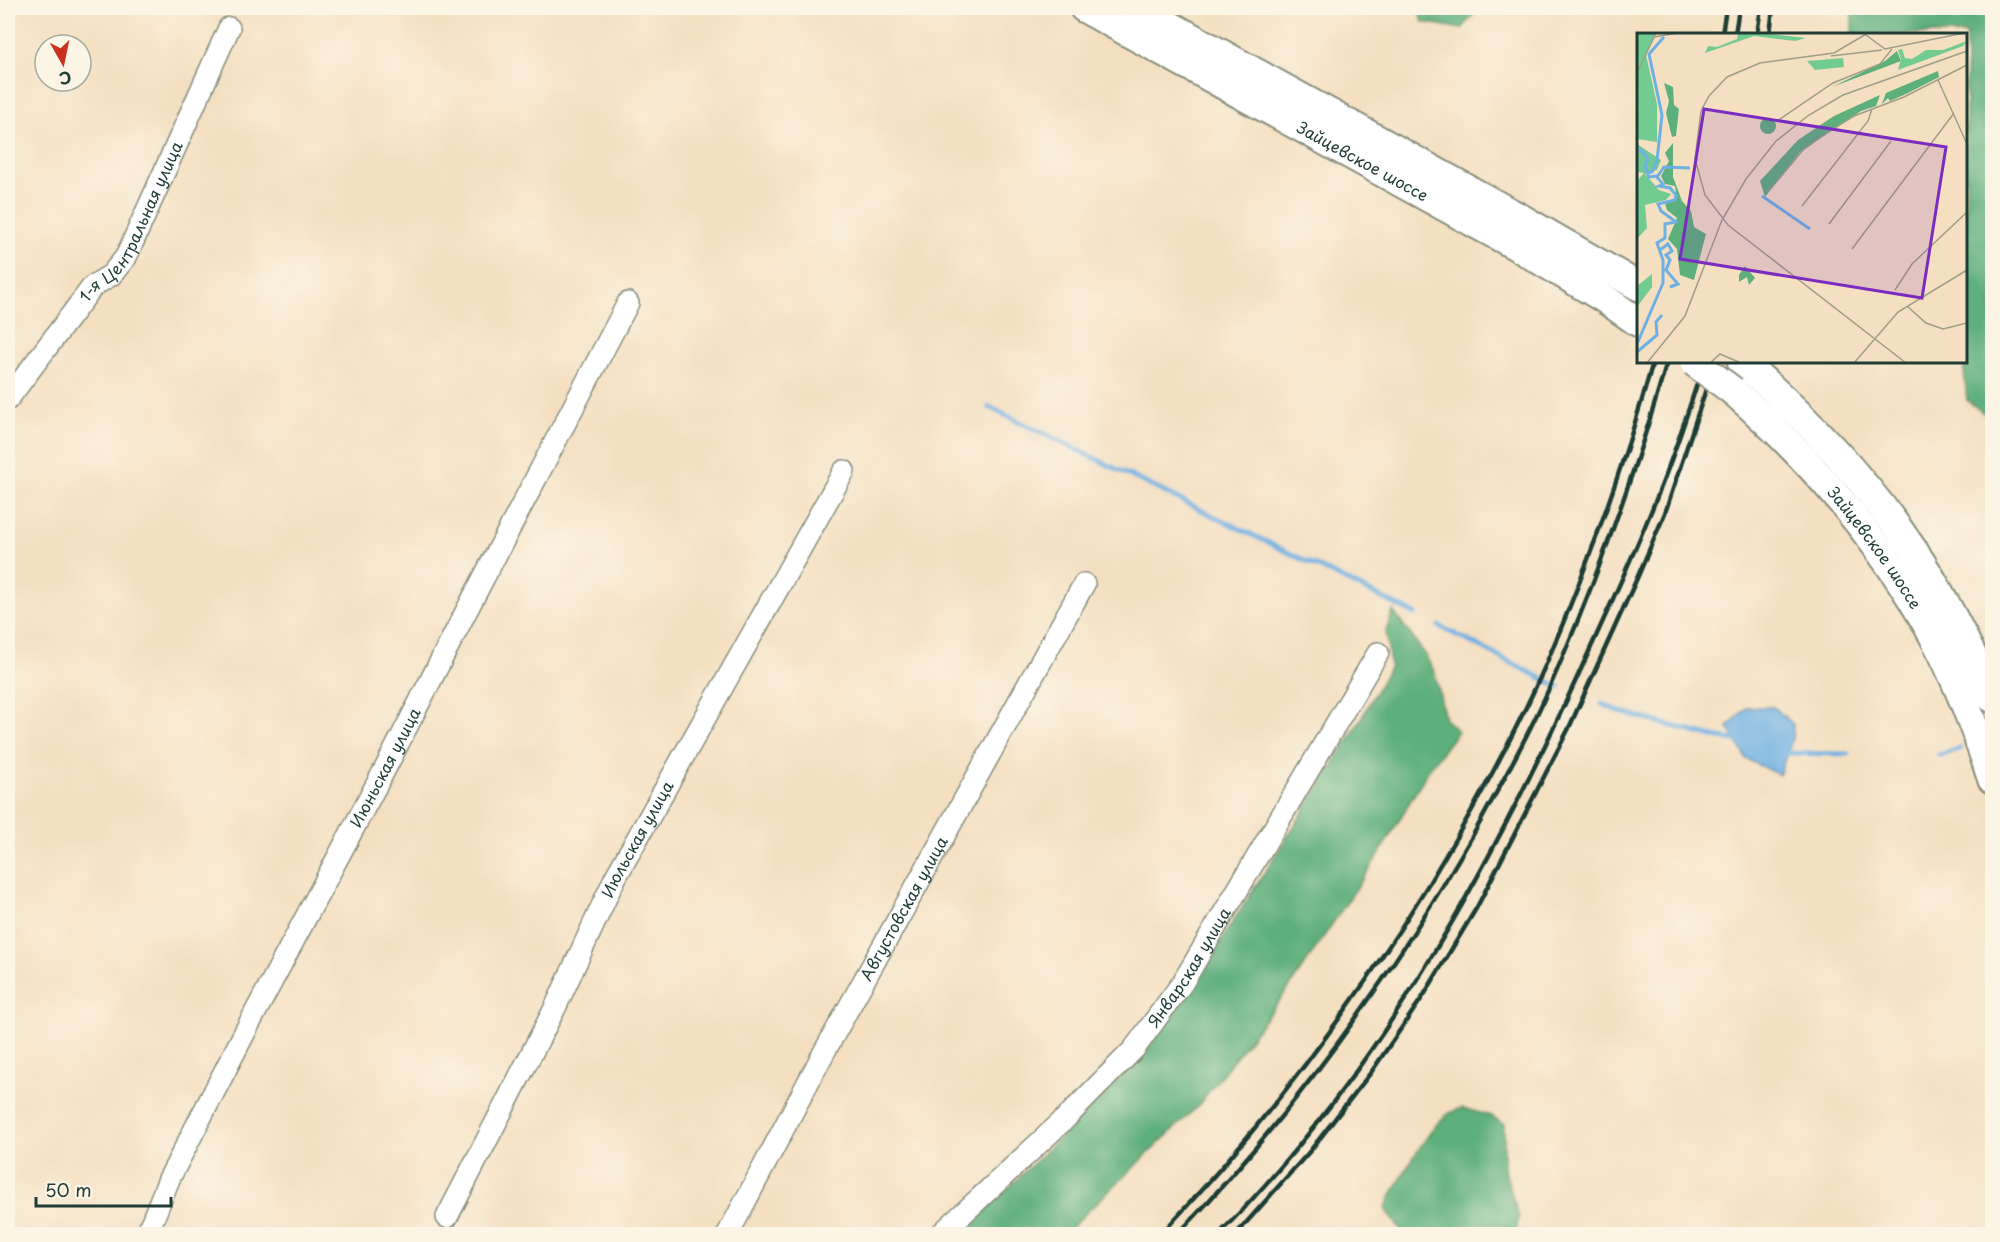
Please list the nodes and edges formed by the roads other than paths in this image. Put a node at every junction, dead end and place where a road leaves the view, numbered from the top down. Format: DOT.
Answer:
graph roads {
  1 [pos="1084,8"];
  2 [pos="1138,8"];
  3 [pos="229,28"];
  4 [pos="1637,285"];
  5 [pos="628,303"];
  6 [pos="1637,321"];
  7 [pos="1695,363"];
  8 [pos="1743,363"];
  9 [pos="8,399"];
  10 [pos="844,471"];
  11 [pos="1084,584"];
  12 [pos="1378,653"];
  13 [pos="1992,698"];
  14 [pos="1992,779"];
  15 [pos="447,1217"];
  16 [pos="147,1234"];
  17 [pos="728,1234"];
  18 [pos="941,1234"];
  1 -- 6 [label="main road, Зайцевское шоссе"];
  2 -- 4 [label="main road, Зайцевское шоссе"];
  3 -- 9 [label="street, 1-я Центральная улица"];
  5 -- 16 [label="street, Июньская улица"];
  7 -- 14 [label="main road, Зайцевское шоссе, bridge"];
  8 -- 13 [label="main road, Зайцевское шоссе"];
  10 -- 15 [label="street, Июльская улица"];
  11 -- 17 [label="street, Августовская улица"];
  12 -- 18 [label="street, Январская улица"];
}
